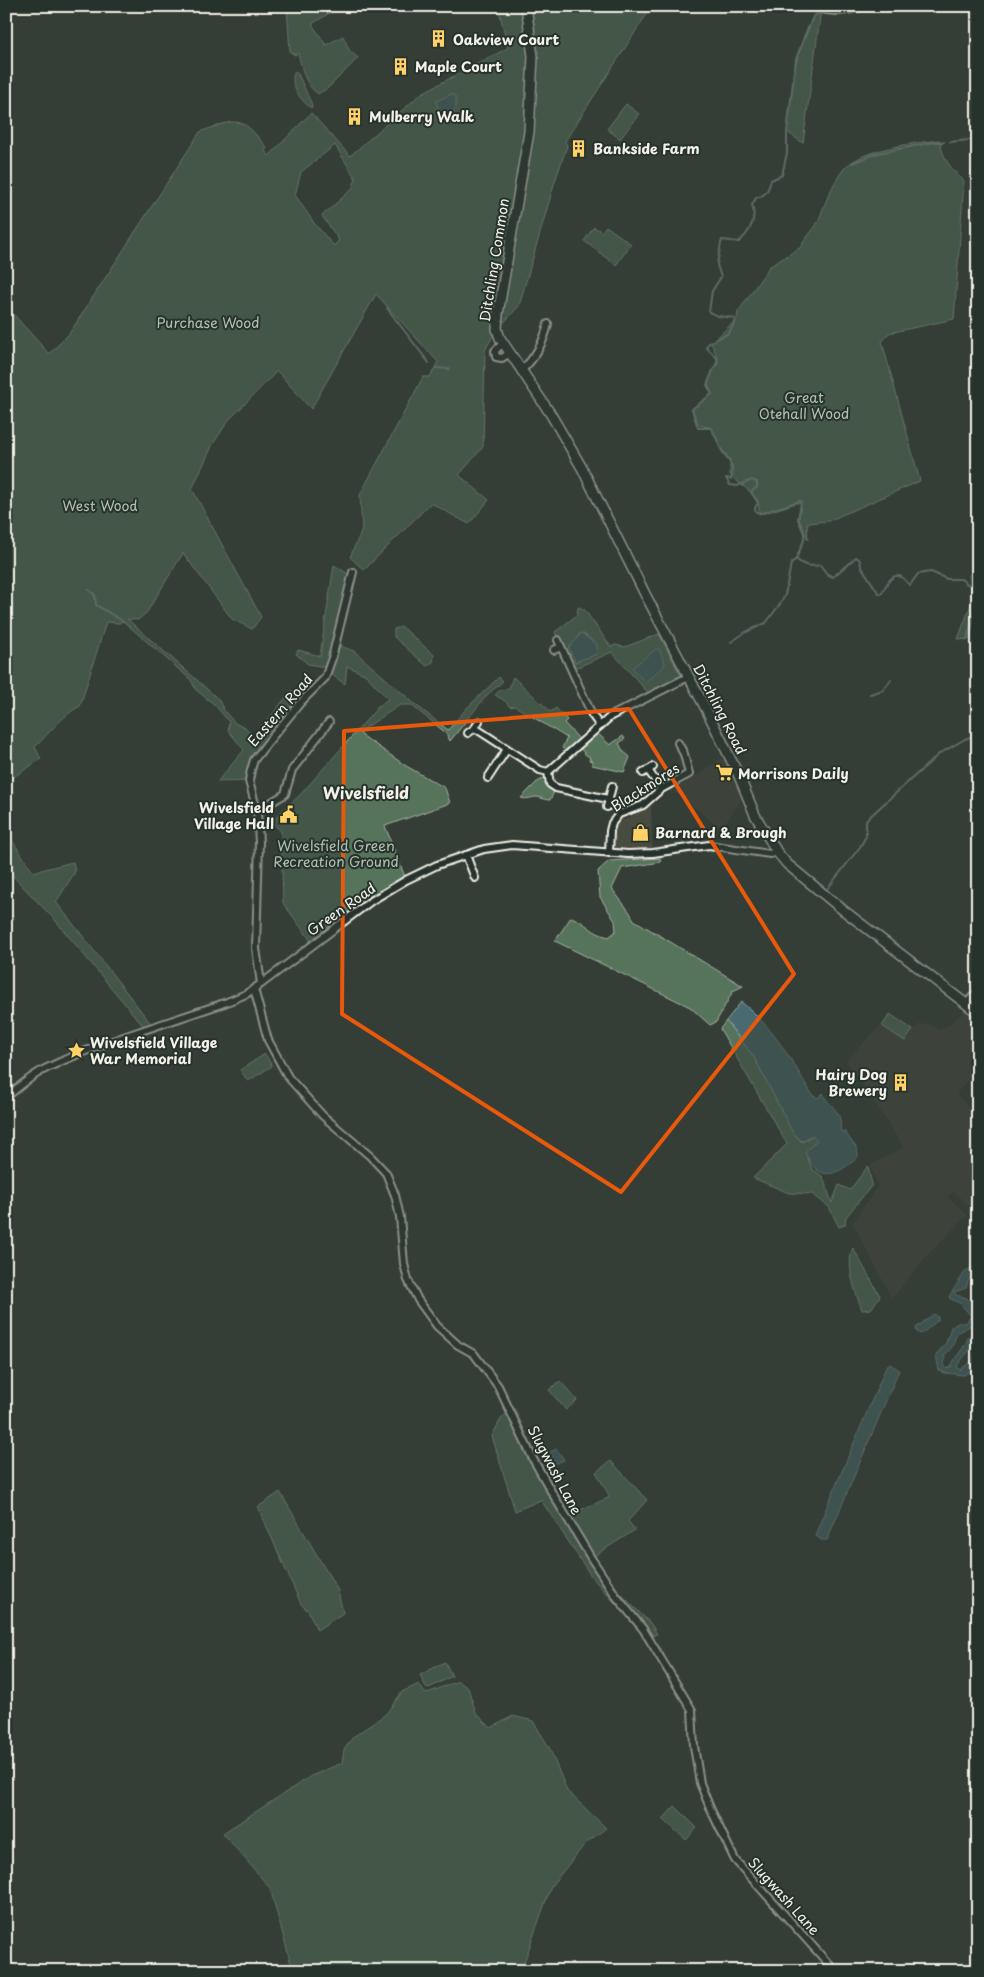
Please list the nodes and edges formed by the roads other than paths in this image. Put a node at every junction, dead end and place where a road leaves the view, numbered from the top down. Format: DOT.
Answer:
graph roads {
  1 [pos="526,6"];
  2 [pos="866,6"];
  3 [pos="812,7"];
  4 [pos="548,324"];
  5 [pos="503,343"];
  6 [pos="510,353"];
  7 [pos="522,370"];
  8 [pos="603,510"];
  9 [pos="353,572"];
  10 [pos="558,640"];
  11 [pos="561,647"];
  12 [pos="554,650"];
  13 [pos="688,677"];
  14 [pos="478,721"];
  15 [pos="329,722"];
  16 [pos="600,726"];
  17 [pos="475,728"];
  18 [pos="468,733"];
  19 [pos="678,743"];
  20 [pos="507,749"];
  21 [pos="648,770"];
  22 [pos="548,772"];
  23 [pos="488,778"];
  24 [pos="612,786"];
  25 [pos="661,790"];
  26 [pos="608,799"];
  27 [pos="607,807"];
  28 [pos="257,811"];
  29 [pos="777,852"];
  30 [pos="608,853"];
  31 [pos="466,855"];
  32 [pos="475,878"];
  33 [pos="262,984"];
  34 [pos="254,989"];
  35 [pos="978,991"];
  36 [pos="966,1004"];
  37 [pos="978,1013"];
  38 [pos="6,1097"];
  39 [pos="835,1971"];
  1 -- 5 [label="main road, Ditchling Common"];
  2 -- 3 [label="street"];
  4 -- 7 [label="street"];
  5 -- 6 [label="main road, Ditchling Common"];
  5 -- 6 [label="street"];
  6 -- 7 [label="main road, Ditchling Common"];
  7 -- 8 [label="main road, Ditchling Common"];
  8 -- 13 [label="main road, Ditchling Road"];
  9 -- 28 [label="street, Eastern Road"];
  10 -- 11 [label="street"];
  11 -- 12 [label="street"];
  11 -- 16 [label="street"];
  13 -- 16 [label="street"];
  13 -- 29 [label="main road, Ditchling Road"];
  14 -- 17 [label="street"];
  15 -- 28 [label="street"];
  16 -- 22 [label="street"];
  17 -- 18 [label="street"];
  17 -- 20 [label="street"];
  19 -- 25 [label="street, Blackmores"];
  20 -- 22 [label="street"];
  20 -- 23 [label="street"];
  21 -- 25 [label="street"];
  22 -- 26 [label="street"];
  24 -- 26 [label="street"];
  25 -- 30 [label="street, Blackmores"];
  26 -- 27 [label="street"];
  28 -- 33 [label="street, Eastern Road"];
  29 -- 30 [label="street, Green Road"];
  29 -- 36 [label="main road, Ditchling Road"];
  30 -- 31 [label="street, Green Road"];
  31 -- 32 [label="street"];
  31 -- 33 [label="street, Green Road"];
  33 -- 34 [label="street, Green Road"];
  34 -- 38 [label="street, Green Road"];
  34 -- 39 [label="street, Slugwash Lane"];
  35 -- 36 [label="street"];
  36 -- 37 [label="main road, Ditchling Road"];
}
